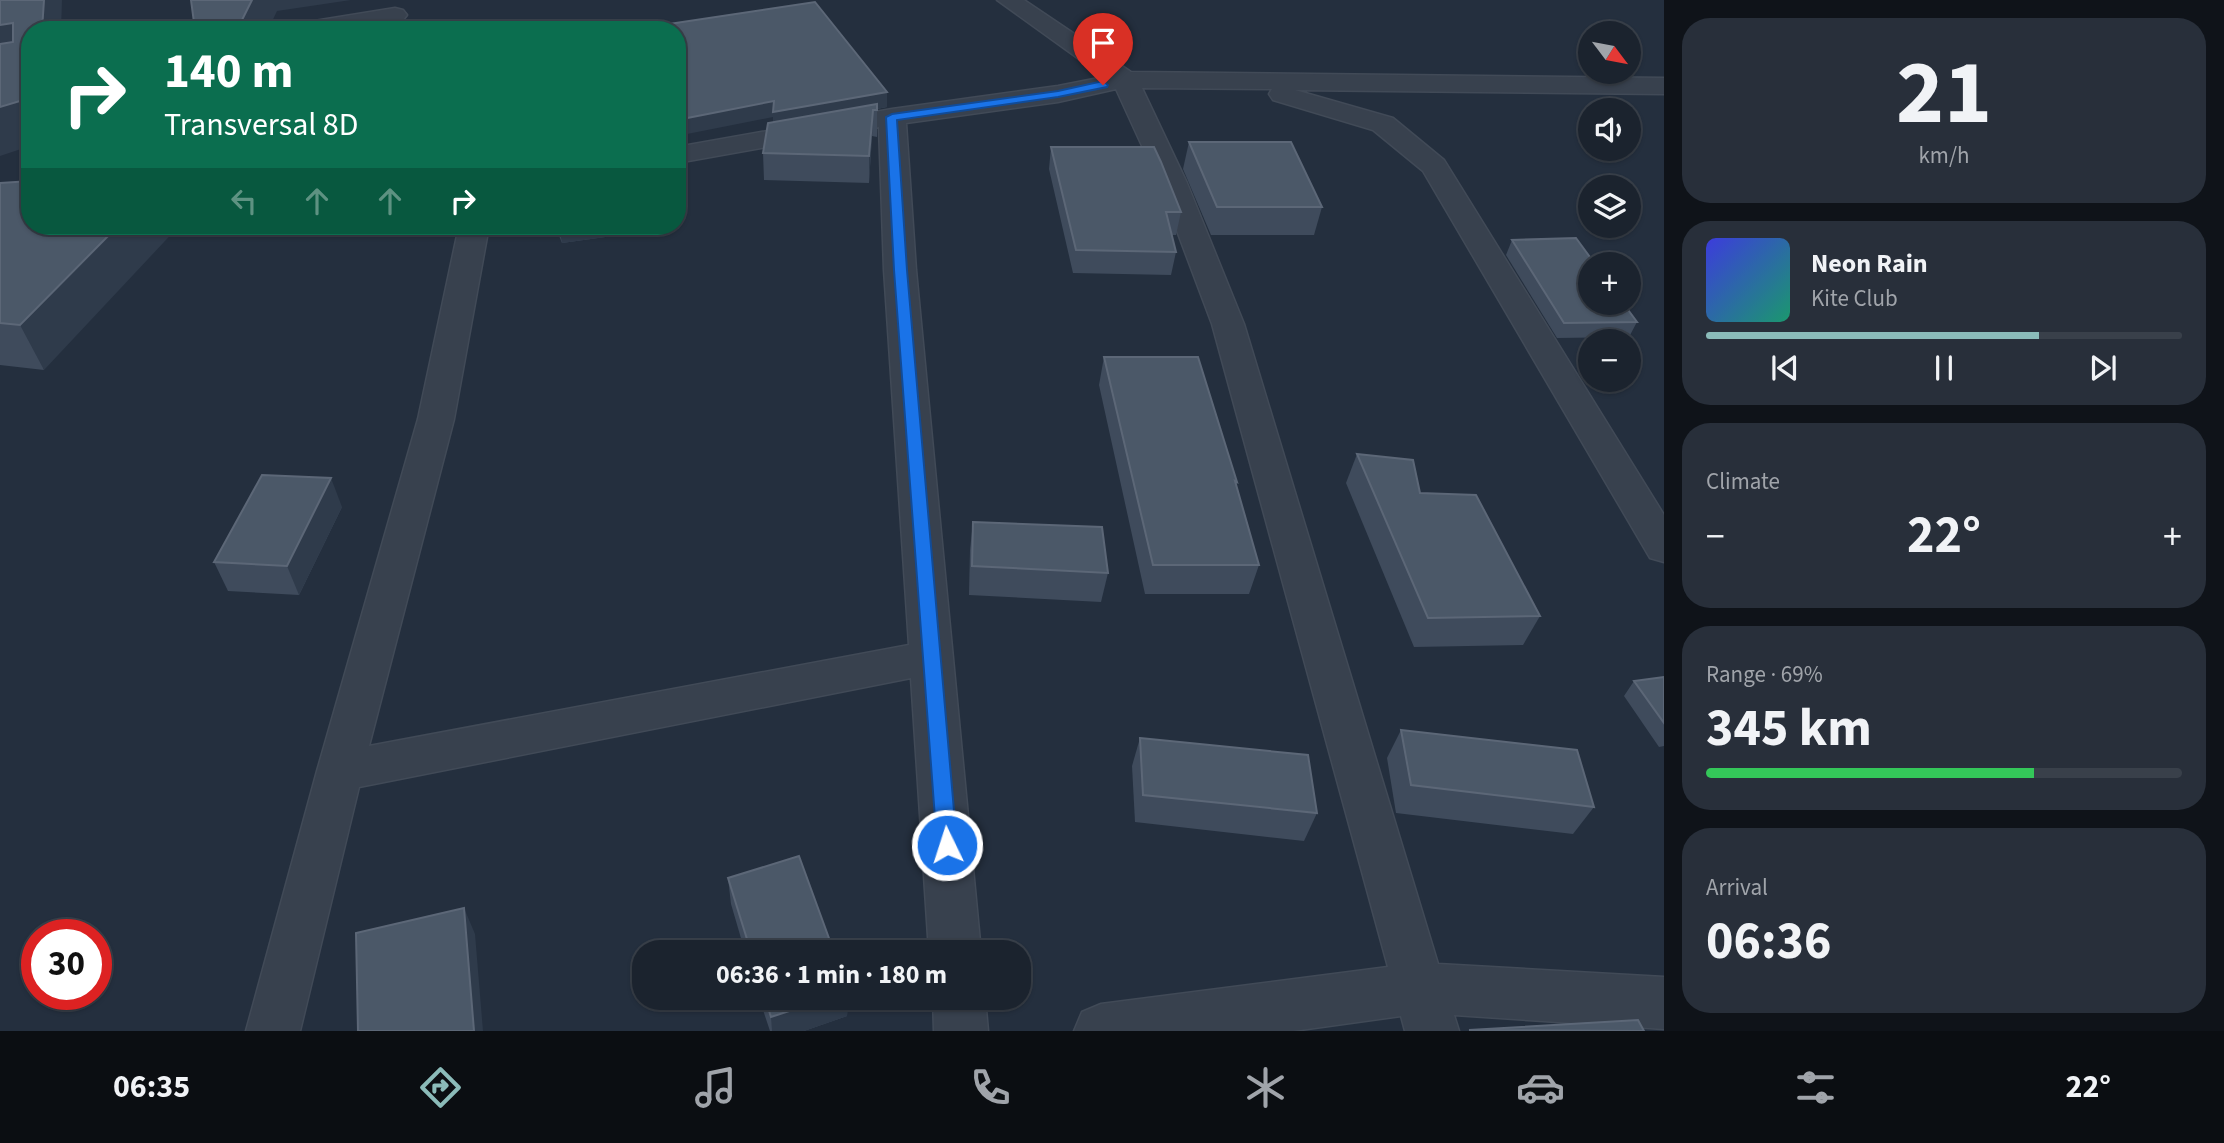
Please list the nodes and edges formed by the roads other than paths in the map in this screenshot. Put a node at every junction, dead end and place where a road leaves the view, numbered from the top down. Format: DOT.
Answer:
graph roads {
  1 [pos="1009,0"];
  2 [pos="396,15"];
  3 [pos="358,21"];
  4 [pos="1223,79"];
  5 [pos="1125,80"];
  6 [pos="1664,86"];
  7 [pos="892,117"];
  8 [pos="686,153"];
  9 [pos="472,235"];
  10 [pos="1664,548"];
  11 [pos="932,657"];
  12 [pos="340,771"];
  13 [pos="954,940"];
  14 [pos="1664,1003"];
  15 [pos="1426,1009"];
  16 [pos="960,1010"];
  17 [pos="273,1031"];
  18 [pos="961,1031"];
  19 [pos="1101,1031"];
  1 -- 5 [label="street"];
  2 -- 3 [label="street"];
  4 -- 5 [label="street"];
  4 -- 6 [label="street"];
  4 -- 10 [label="street"];
  5 -- 7 [label="street"];
  5 -- 15 [label="street"];
  7 -- 8 [label="street"];
  7 -- 11 [label="street"];
  9 -- 12 [label="street"];
  11 -- 12 [label="street"];
  11 -- 13 [label="street"];
  12 -- 17 [label="street"];
  14 -- 15 [label="street"];
  15 -- 19 [label="street"];
  16 -- 18 [label="street"];
}
